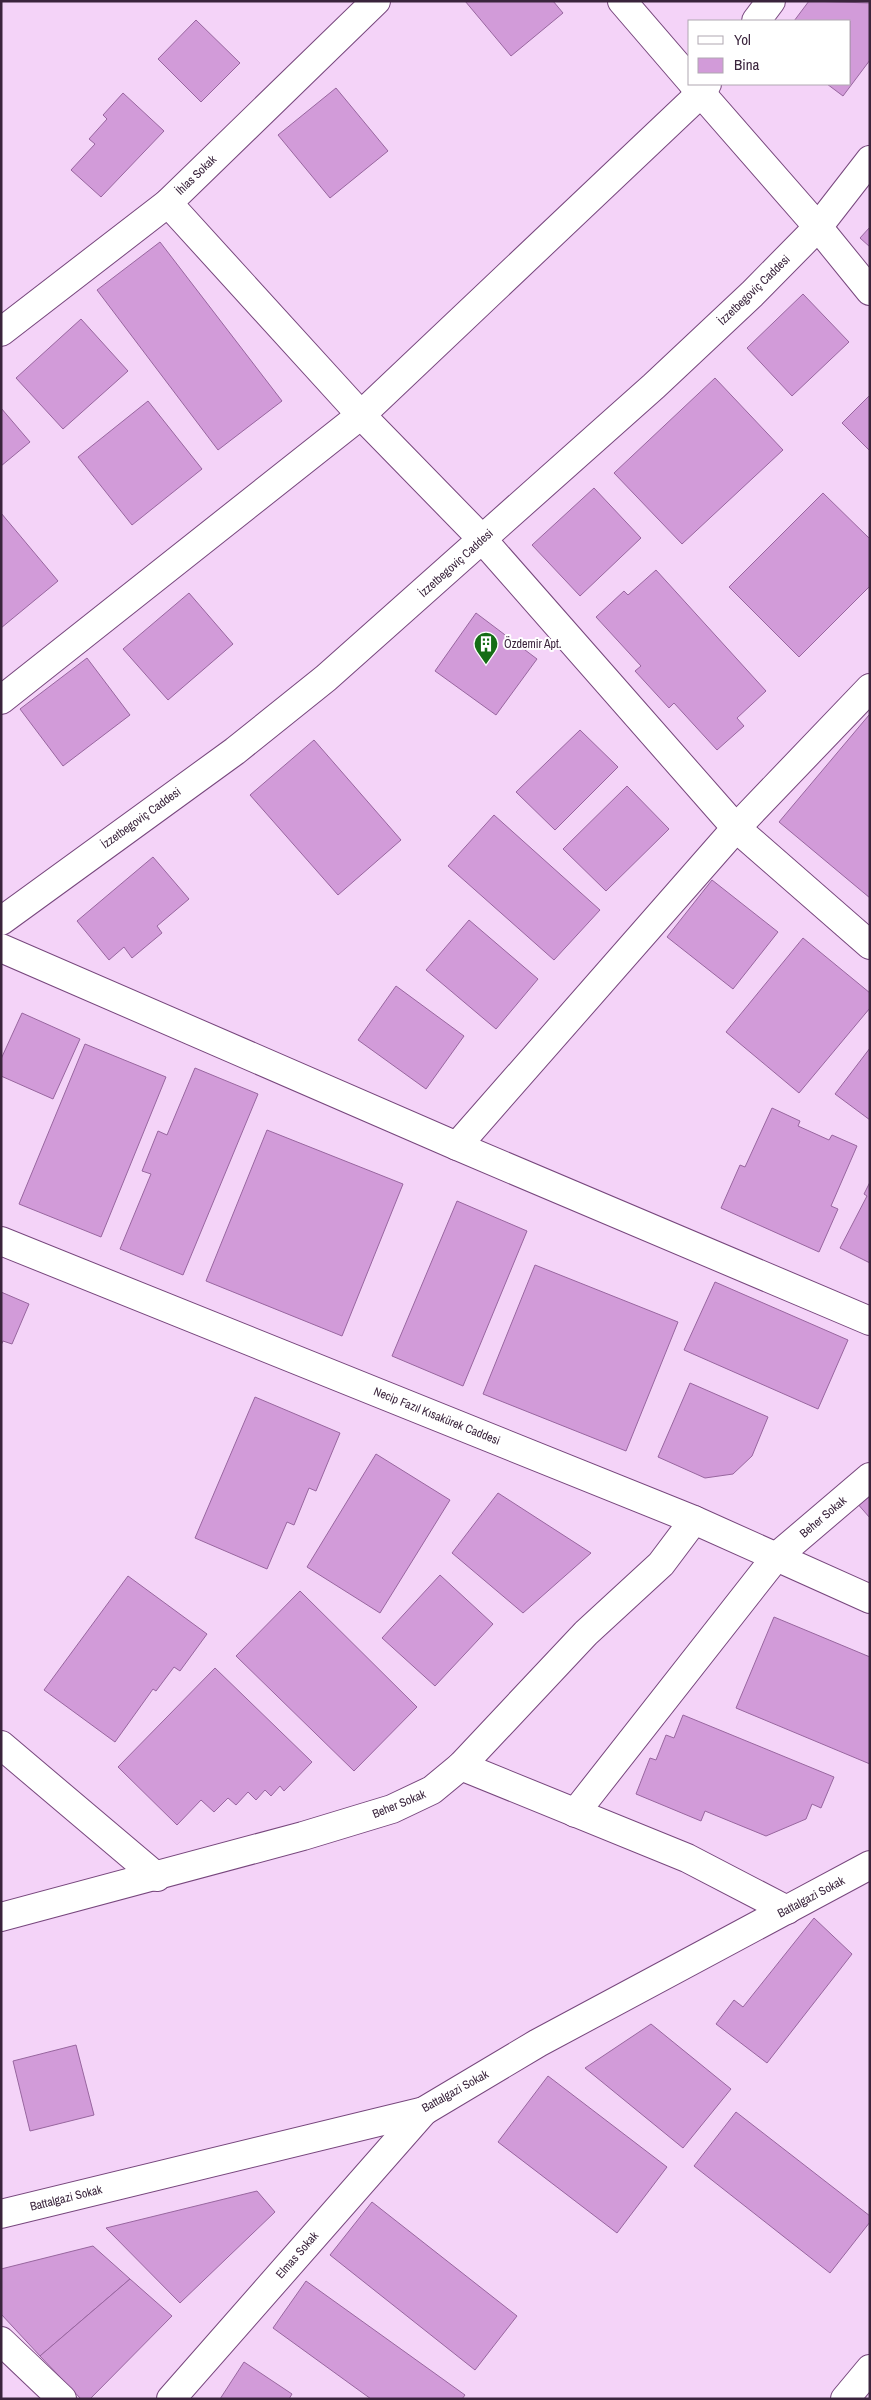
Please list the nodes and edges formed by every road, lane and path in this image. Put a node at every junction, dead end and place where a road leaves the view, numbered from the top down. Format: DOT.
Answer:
graph roads {
  1 [pos="376,1"];
  2 [pos="622,1"];
  3 [pos="771,1"];
  4 [pos="757,20"];
  5 [pos="688,74"];
  6 [pos="698,85"];
  7 [pos="870,160"];
  8 [pos="168,203"];
  9 [pos="818,227"];
  10 [pos="870,291"];
  11 [pos="1,332"];
  12 [pos="361,415"];
  13 [pos="482,539"];
  14 [pos="870,688"];
  15 [pos="1,700"];
  16 [pos="736,828"];
  17 [pos="1,921"];
  18 [pos="870,945"];
  19 [pos="1,948"];
  20 [pos="457,1146"];
  21 [pos="1,1241"];
  22 [pos="870,1321"];
  23 [pos="870,1477"];
  24 [pos="694,1520"];
  25 [pos="776,1557"];
  26 [pos="870,1599"];
  27 [pos="1,1745"];
  28 [pos="461,1766"];
  29 [pos="575,1813"];
  30 [pos="870,1865"];
  31 [pos="157,1877"];
  32 [pos="787,1910"];
  33 [pos="1,1917"];
  34 [pos="424,2111"];
  35 [pos="1,2214"];
  36 [pos="1,2341"];
  37 [pos="870,2369"];
  38 [pos="62,2399"];
  39 [pos="171,2399"];
  40 [pos="845,2399"];
  1 -- 8 [label="street, İhlas Sokak"];
  2 -- 5 [label="street"];
  3 -- 4 [label="street"];
  6 -- 9 [label="street"];
  6 -- 12 [label="street"];
  7 -- 9 [label="street, İzzetbegoviç Caddesi"];
  8 -- 11 [label="street, İhlas Sokak"];
  8 -- 12 [label="street"];
  9 -- 10 [label="street"];
  9 -- 13 [label="street, İzzetbegoviç Caddesi"];
  12 -- 13 [label="street"];
  12 -- 15 [label="street"];
  13 -- 16 [label="street"];
  13 -- 17 [label="street, İzzetbegoviç Caddesi"];
  14 -- 16 [label="street"];
  16 -- 18 [label="street"];
  16 -- 20 [label="street"];
  19 -- 20 [label="street"];
  20 -- 22 [label="street"];
  21 -- 24 [label="street, Necip Fazıl Kısakürek Caddesi"];
  23 -- 25 [label="street, Beher Sokak"];
  24 -- 25 [label="street, Necip Fazıl Kısakürek Caddesi"];
  24 -- 28 [label="street, Beher Sokak"];
  25 -- 26 [label="street, Necip Fazıl Kısakürek Caddesi"];
  25 -- 29 [label="street, Beher Sokak"];
  27 -- 31 [label="street"];
  28 -- 29 [label="street"];
  28 -- 31 [label="street, Beher Sokak"];
  29 -- 32 [label="street"];
  30 -- 32 [label="street, Battalgazi Sokak"];
  31 -- 33 [label="street, Beher Sokak"];
  32 -- 34 [label="street, Battalgazi Sokak"];
  34 -- 35 [label="street, Battalgazi Sokak"];
  34 -- 39 [label="street, Elmas Sokak"];
  36 -- 38 [label="street"];
  37 -- 40 [label="street"];
}
